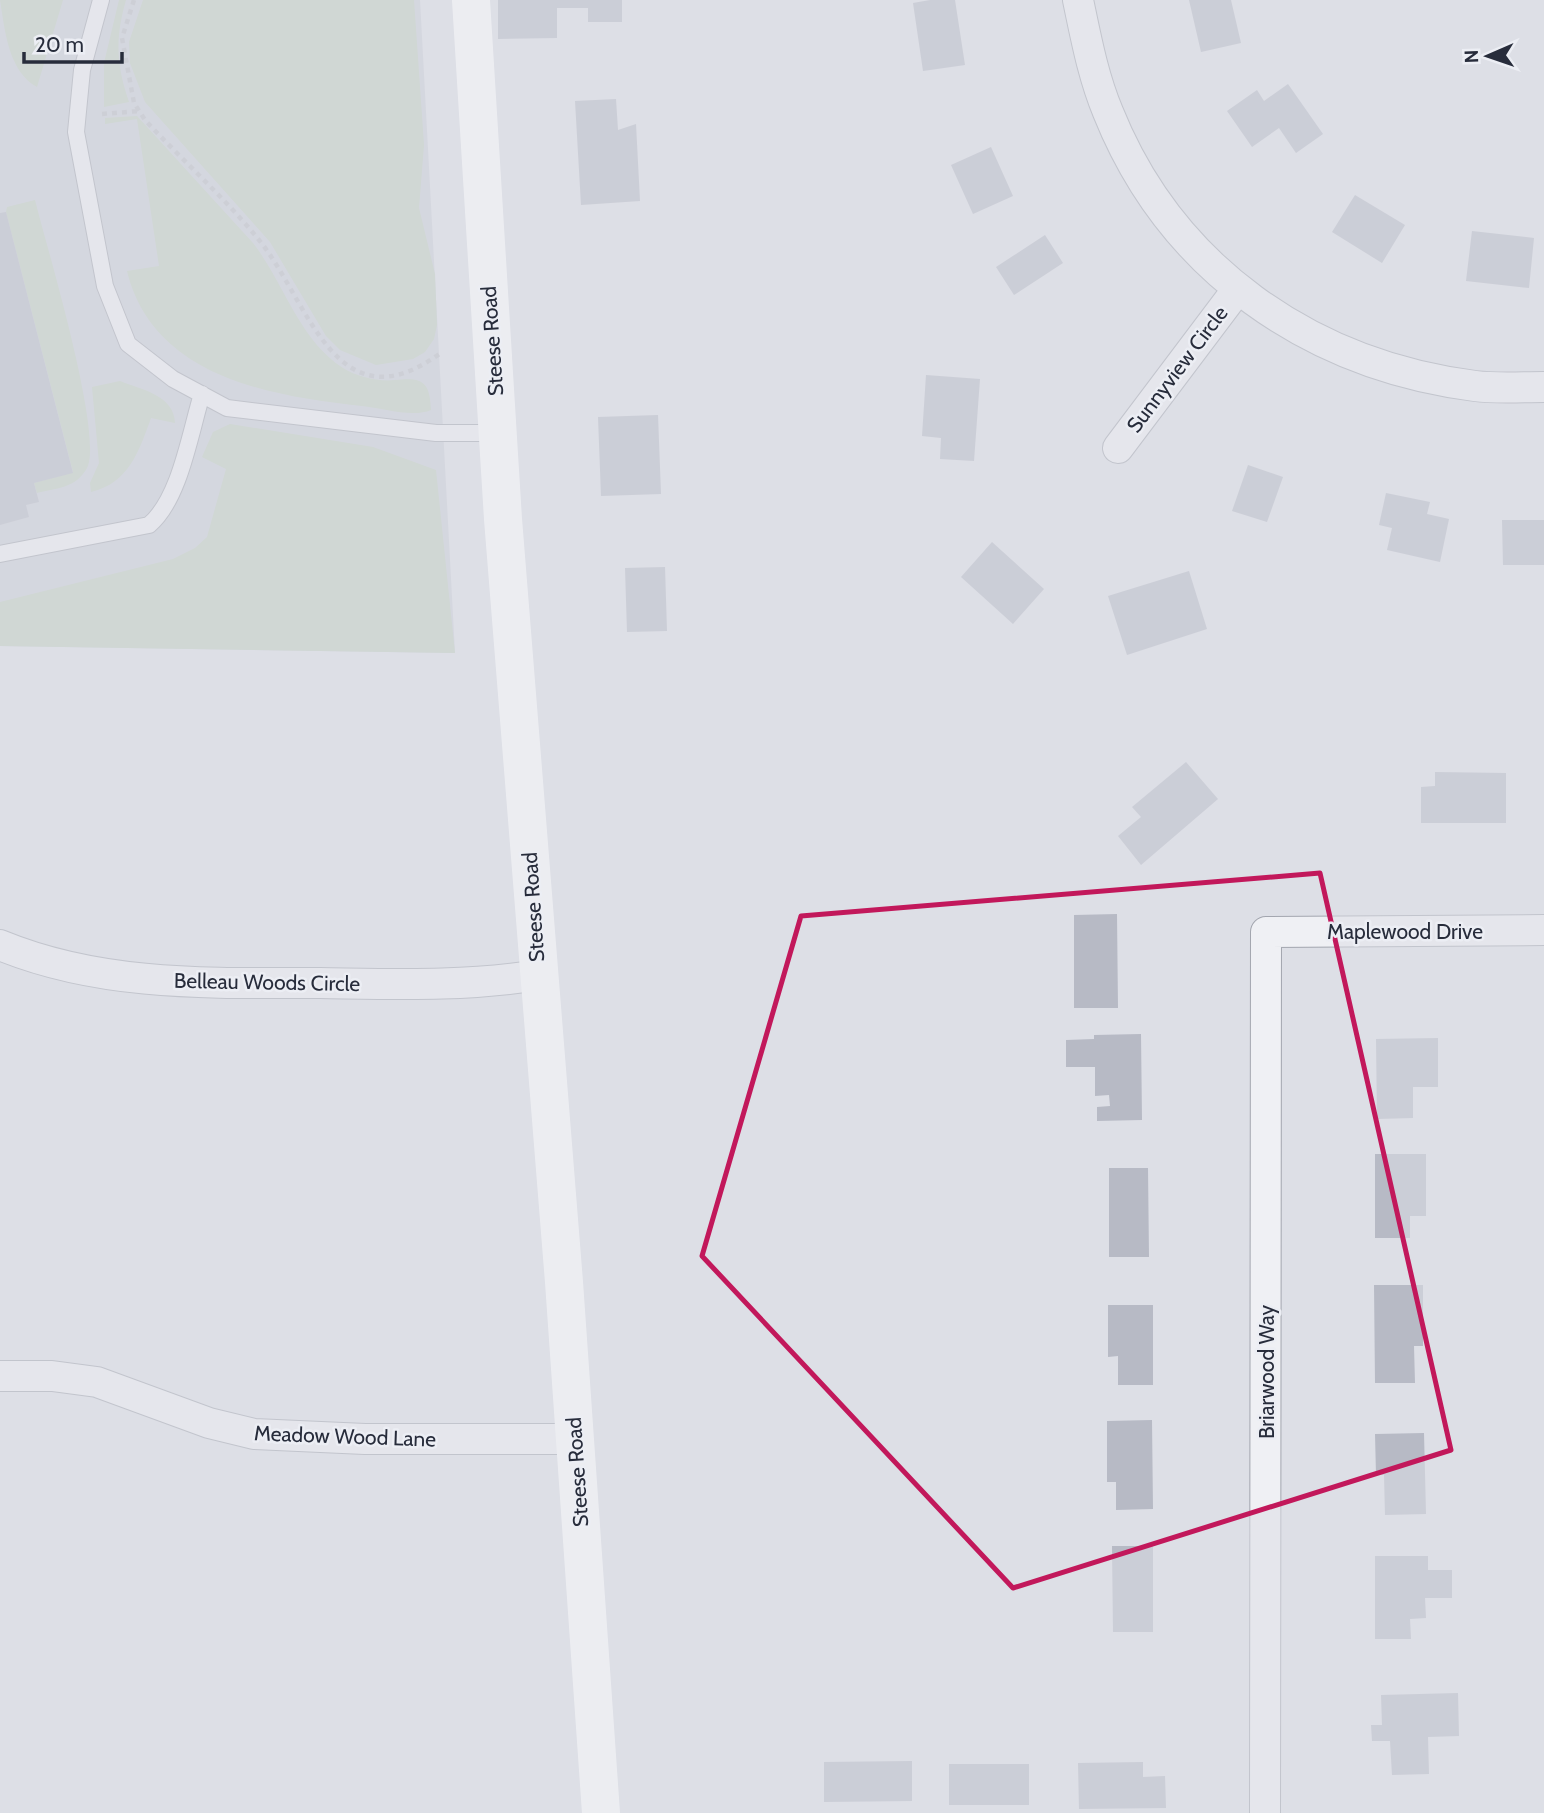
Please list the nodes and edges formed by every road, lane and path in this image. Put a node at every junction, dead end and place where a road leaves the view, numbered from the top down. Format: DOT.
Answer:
graph roads {
  1 [pos="100,0"];
  2 [pos="134,0"];
  3 [pos="471,0"];
  4 [pos="1078,0"];
  5 [pos="139,111"];
  6 [pos="78,116"];
  7 [pos="1237,290"];
  8 [pos="442,352"];
  9 [pos="1544,387"];
  10 [pos="202,394"];
  11 [pos="498,433"];
  12 [pos="1118,448"];
  13 [pos="0,554"];
  14 [pos="1544,930"];
  15 [pos="1266,932"];
  16 [pos="0,944"];
  17 [pos="538,975"];
  18 [pos="0,1376"];
  19 [pos="574,1439"];
  20 [pos="601,1813"];
  21 [pos="1265,1813"];
  1 -- 6 [label="lane"];
  2 -- 5 [label="path"];
  3 -- 11 [label="street, Steese Road"];
  4 -- 7 [label="street"];
  5 -- 6 [label="path"];
  5 -- 8 [label="path"];
  6 -- 10 [label="lane"];
  7 -- 9 [label="street"];
  7 -- 12 [label="street, Sunnyview Circle"];
  10 -- 11 [label="lane"];
  10 -- 13 [label="lane"];
  11 -- 17 [label="street, Steese Road"];
  14 -- 15 [label="street, Maplewood Drive"];
  15 -- 21 [label="street, Briarwood Way"];
  16 -- 17 [label="street, Belleau Woods Circle"];
  17 -- 19 [label="street, Steese Road"];
  18 -- 19 [label="street, Meadow Wood Lane"];
  19 -- 20 [label="street, Steese Road"];
}
